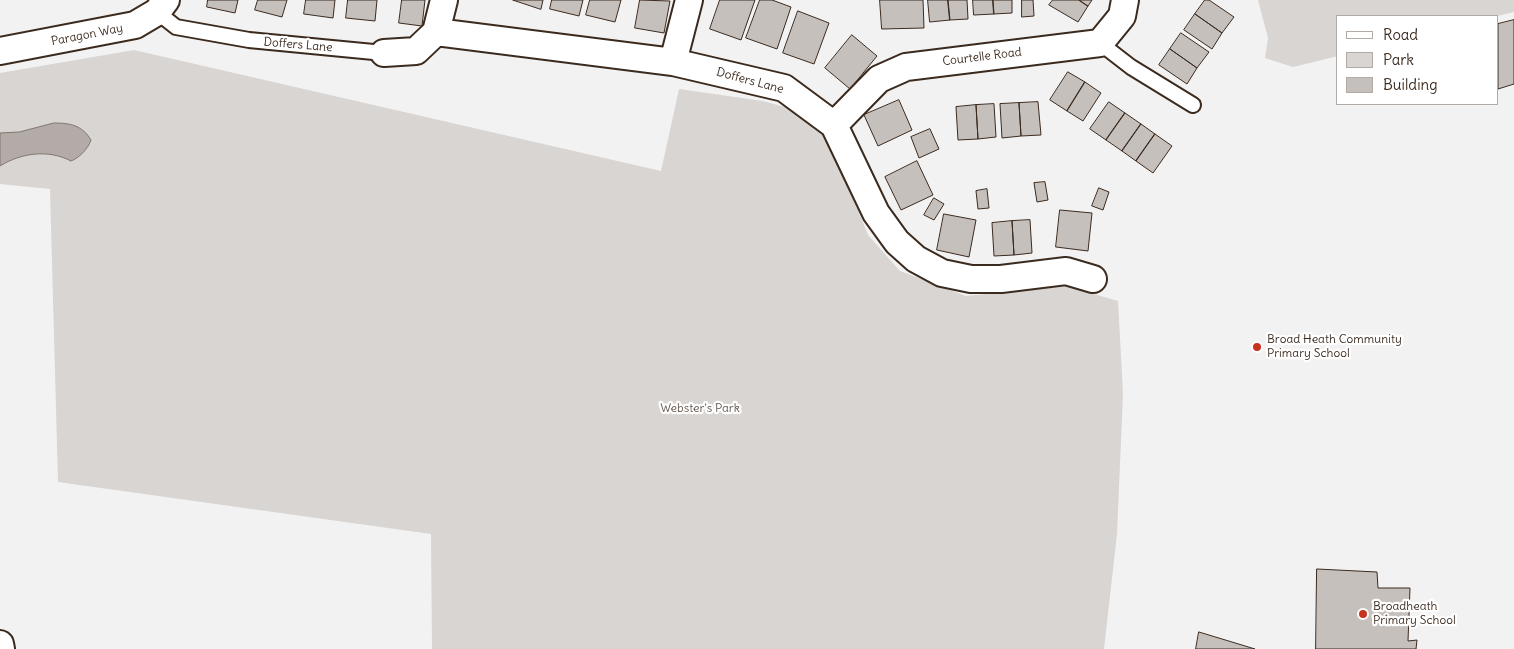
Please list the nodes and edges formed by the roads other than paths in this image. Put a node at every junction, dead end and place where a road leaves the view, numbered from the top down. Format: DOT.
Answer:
graph roads {
  1 [pos="444,0"];
  2 [pos="689,0"];
  3 [pos="1125,0"];
  4 [pos="161,6"];
  5 [pos="436,32"];
  6 [pos="1100,43"];
  7 [pos="0,51"];
  8 [pos="384,53"];
  9 [pos="673,62"];
  10 [pos="1193,105"];
  11 [pos="834,125"];
  12 [pos="1093,279"];
  13 [pos="0,644"];
  14 [pos="1,649"];
  1 -- 5 [label="street"];
  2 -- 9 [label="street"];
  3 -- 6 [label="street"];
  4 -- 7 [label="street, Paragon Way"];
  4 -- 8 [label="lane, Doffers Lane"];
  5 -- 8 [label="street, Doffers Lane"];
  5 -- 9 [label="street, Doffers Lane"];
  6 -- 10 [label="lane"];
  6 -- 11 [label="street, Courtelle Road"];
  9 -- 11 [label="street, Doffers Lane"];
  11 -- 12 [label="street, Doffers Lane"];
  13 -- 14 [label="street"];
}
